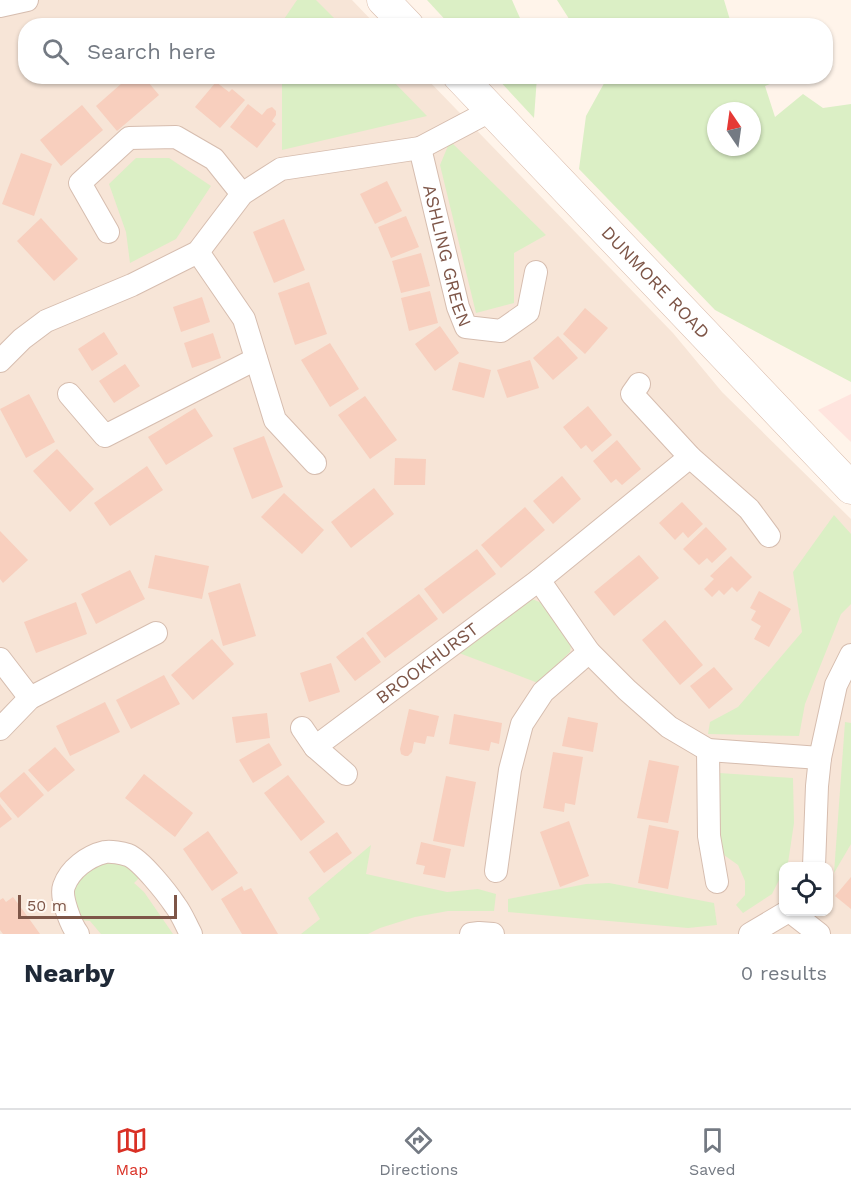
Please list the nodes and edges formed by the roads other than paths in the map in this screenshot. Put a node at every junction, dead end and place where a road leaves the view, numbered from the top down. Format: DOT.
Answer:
graph roads {
  1 [pos="27,0"];
  2 [pos="383,0"];
  3 [pos="0,6"];
  4 [pos="400,18"];
  5 [pos="467,84"];
  6 [pos="492,110"];
  7 [pos="420,148"];
  8 [pos="242,194"];
  9 [pos="108,232"];
  10 [pos="198,252"];
  11 [pos="536,272"];
  12 [pos="256,359"];
  13 [pos="0,361"];
  14 [pos="639,384"];
  15 [pos="69,393"];
  16 [pos="690,457"];
  17 [pos="315,463"];
  18 [pos="851,488"];
  19 [pos="769,536"];
  20 [pos="539,580"];
  21 [pos="156,633"];
  22 [pos="590,652"];
  23 [pos="851,655"];
  24 [pos="0,659"];
  25 [pos="844,691"];
  26 [pos="30,698"];
  27 [pos="302,728"];
  28 [pos="0,729"];
  29 [pos="315,747"];
  30 [pos="708,750"];
  31 [pos="820,758"];
  32 [pos="345,774"];
  33 [pos="814,862"];
  34 [pos="496,871"];
  35 [pos="717,882"];
  36 [pos="782,916"];
  37 [pos="794,916"];
  38 [pos="78,934"];
  39 [pos="191,934"];
  40 [pos="750,934"];
  41 [pos="819,934"];
  1 -- 3 [label="street"];
  2 -- 4 [label="main road"];
  5 -- 6 [label="main road, DUNMORE ROAD"];
  6 -- 7 [label="street"];
  6 -- 18 [label="main road, DUNMORE ROAD"];
  7 -- 8 [label="street"];
  7 -- 11 [label="street, ASHLING GREEN"];
  8 -- 9 [label="street"];
  8 -- 10 [label="street"];
  10 -- 12 [label="street"];
  10 -- 13 [label="street"];
  12 -- 15 [label="street"];
  12 -- 17 [label="street"];
  14 -- 16 [label="street"];
  16 -- 19 [label="street"];
  16 -- 20 [label="street, BROOKHURST"];
  20 -- 22 [label="street"];
  20 -- 29 [label="street, BROOKHURST"];
  21 -- 26 [label="street"];
  22 -- 30 [label="street"];
  22 -- 34 [label="street"];
  23 -- 25 [label="street"];
  24 -- 26 [label="street"];
  25 -- 31 [label="street"];
  26 -- 28 [label="street"];
  27 -- 29 [label="street"];
  29 -- 32 [label="street"];
  30 -- 31 [label="street"];
  30 -- 35 [label="street"];
  31 -- 33 [label="street"];
  36 -- 40 [label="street"];
  37 -- 41 [label="street"];
  38 -- 39 [label="street"];
}
